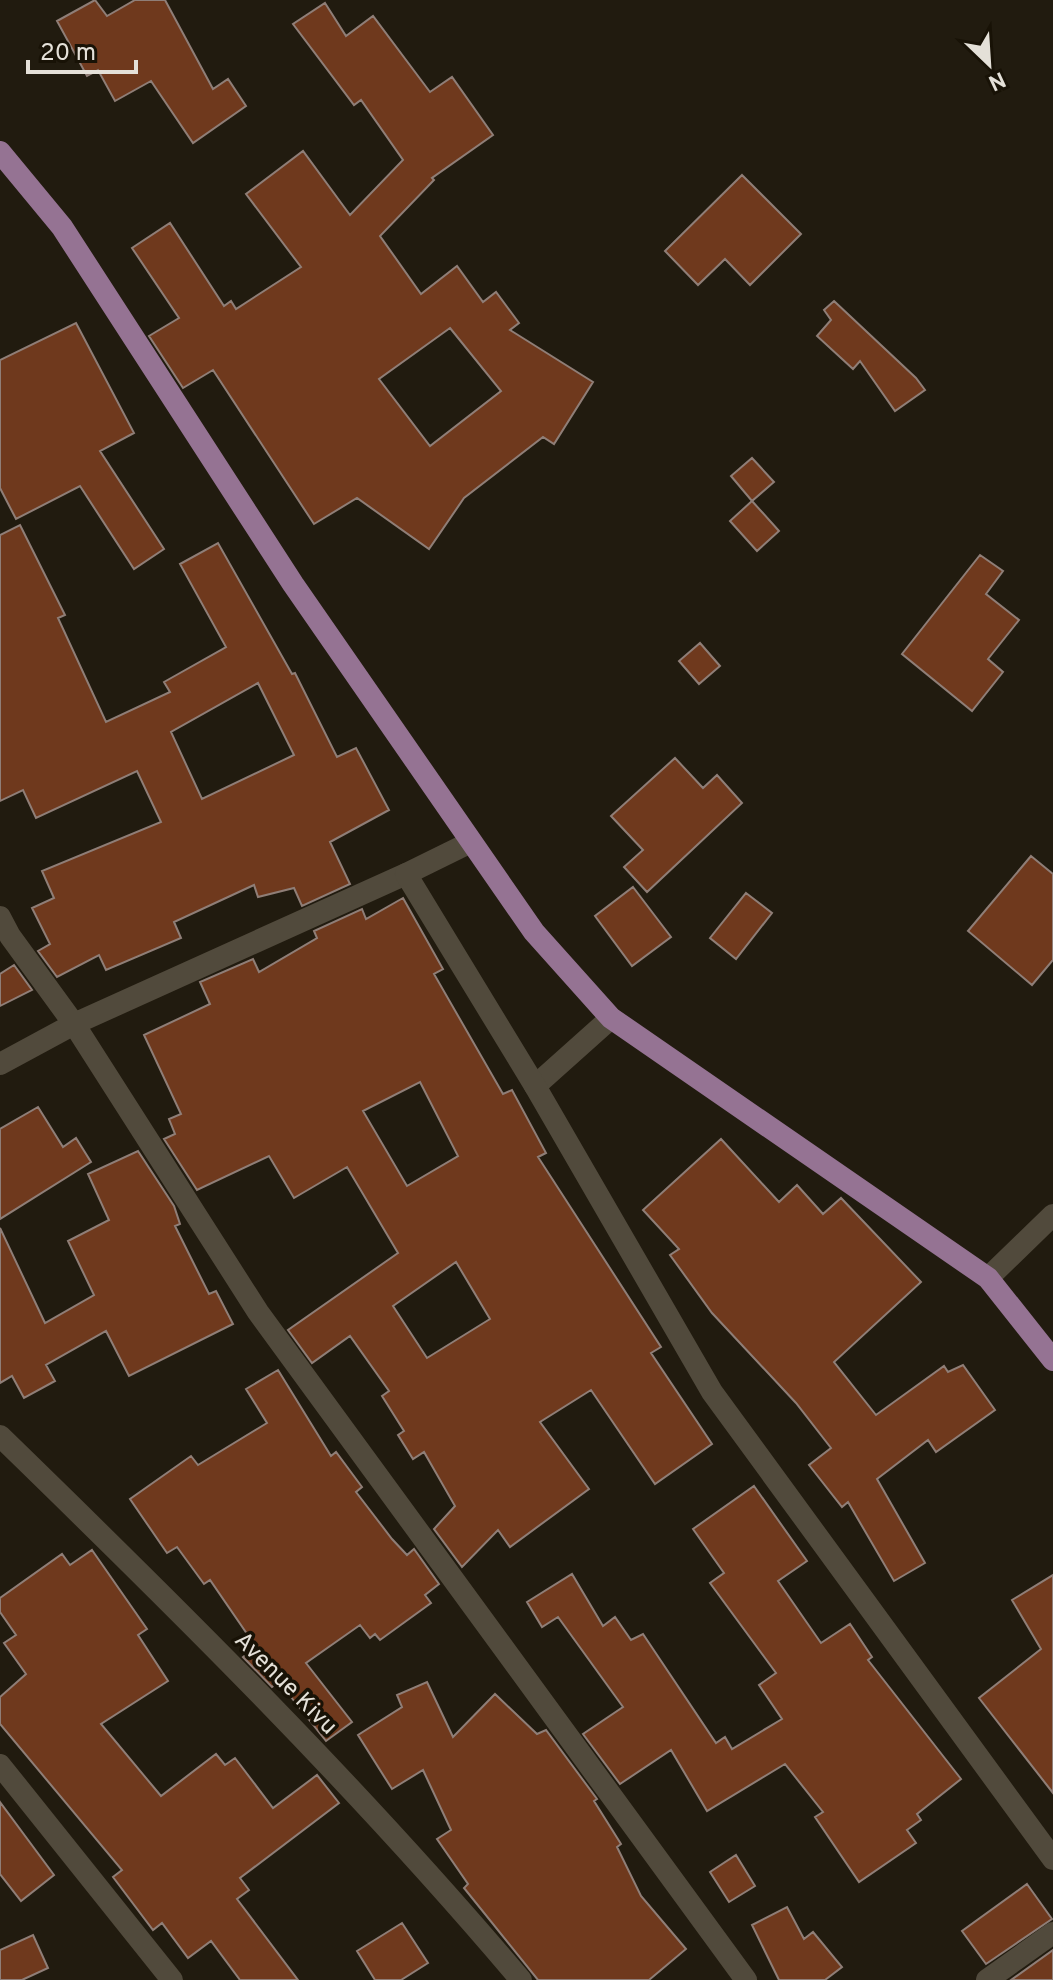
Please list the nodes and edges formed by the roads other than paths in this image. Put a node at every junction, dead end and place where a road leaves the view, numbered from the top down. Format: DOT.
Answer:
graph roads {
  1 [pos="0,152"];
  2 [pos="471,842"];
  3 [pos="406,874"];
  4 [pos="0,917"];
  5 [pos="611,1018"];
  6 [pos="74,1024"];
  7 [pos="0,1064"];
  8 [pos="535,1086"];
  9 [pos="1053,1215"];
  10 [pos="988,1278"];
  11 [pos="1053,1360"];
  12 [pos="0,1436"];
  13 [pos="0,1765"];
  14 [pos="1053,1859"];
  15 [pos="1053,1933"];
  16 [pos="172,1980"];
  17 [pos="521,1980"];
  18 [pos="746,1980"];
  19 [pos="987,1980"];
  1 -- 2 [label="main road"];
  2 -- 3 [label="street"];
  2 -- 5 [label="main road"];
  3 -- 6 [label="street"];
  3 -- 8 [label="street"];
  4 -- 6 [label="street"];
  5 -- 8 [label="street"];
  5 -- 10 [label="main road"];
  6 -- 7 [label="street"];
  6 -- 18 [label="street"];
  8 -- 14 [label="street"];
  9 -- 10 [label="street"];
  10 -- 11 [label="main road"];
  12 -- 17 [label="street, Avenue Kivu"];
  13 -- 16 [label="street"];
  15 -- 19 [label="street"];
}
